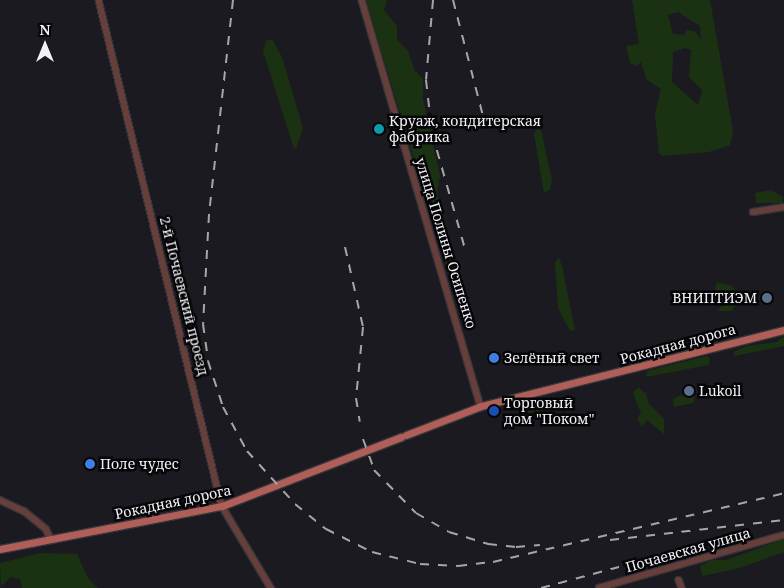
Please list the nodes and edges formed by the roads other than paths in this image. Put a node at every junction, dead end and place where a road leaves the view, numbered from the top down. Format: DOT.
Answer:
graph roads {
  1 [pos="99,0"];
  2 [pos="362,0"];
  3 [pos="784,207"];
  4 [pos="753,212"];
  5 [pos="784,330"];
  6 [pos="482,406"];
  7 [pos="0,500"];
  8 [pos="222,506"];
  9 [pos="784,536"];
  10 [pos="50,540"];
  11 [pos="0,549"];
  12 [pos="679,580"];
  13 [pos="271,588"];
  14 [pos="599,588"];
  15 [pos="682,588"];
  1 -- 8 [label="street, 2-й Почаевский проезд"];
  2 -- 6 [label="street, улица Полины Осипенко"];
  3 -- 4 [label="street"];
  5 -- 6 [label="main road, Рокадная дорога"];
  6 -- 8 [label="main road, Рокадная дорога"];
  7 -- 10 [label="street"];
  8 -- 10 [label="main road, Рокадная дорога"];
  8 -- 13 [label="street, 2-й Почаевский проезд"];
  9 -- 14 [label="street, Почаевская улица"];
  10 -- 11 [label="main road, Рокадная дорога"];
  12 -- 15 [label="street"];
}
